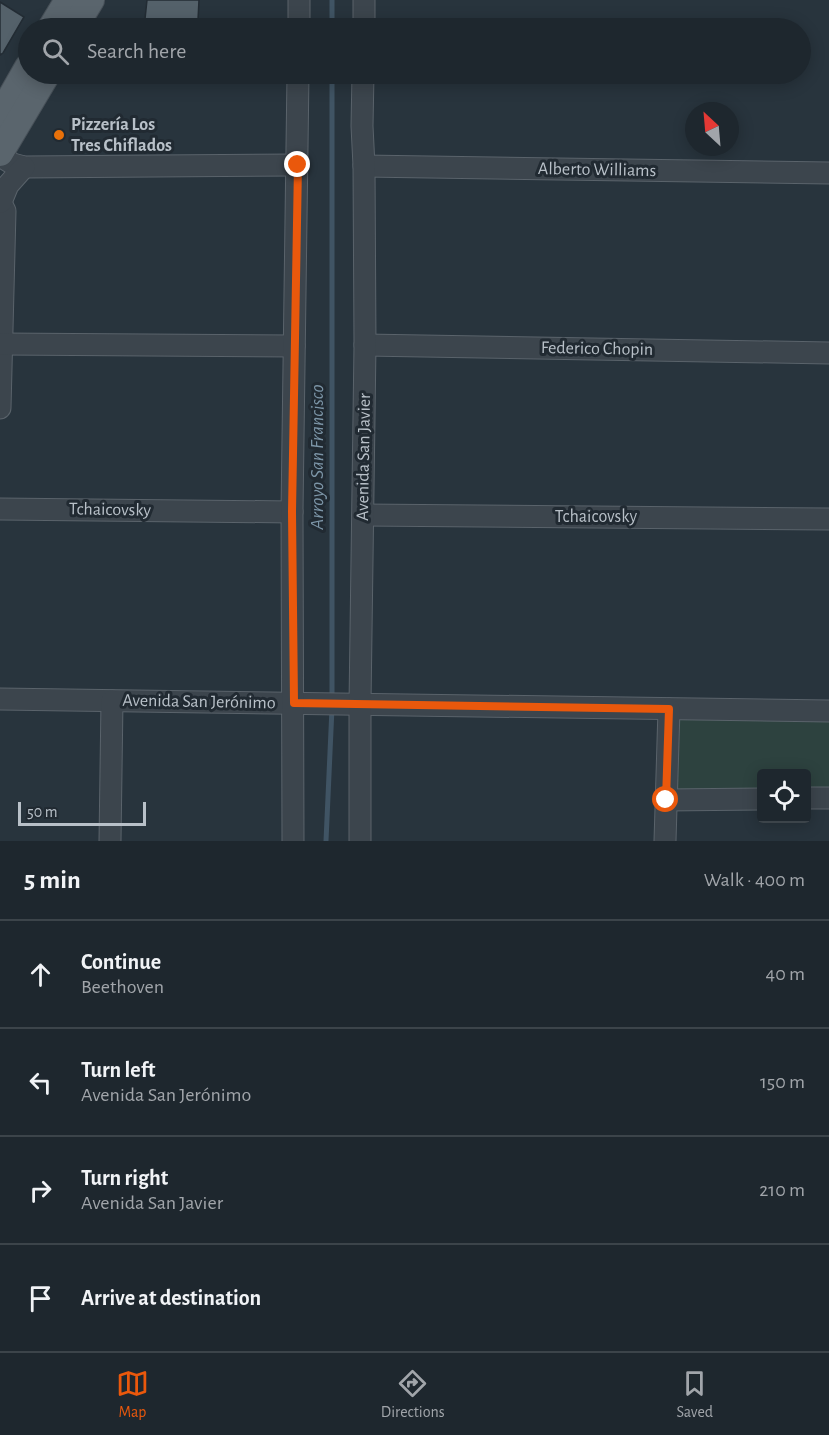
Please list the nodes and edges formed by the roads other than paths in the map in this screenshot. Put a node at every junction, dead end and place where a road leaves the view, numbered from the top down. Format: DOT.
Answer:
graph roads {
  1 [pos="68,0"];
  2 [pos="91,0"];
  3 [pos="299,0"];
  4 [pos="364,0"];
  5 [pos="57,18"];
  6 [pos="80,18"];
  7 [pos="299,18"];
  8 [pos="364,18"];
  9 [pos="18,77"];
  10 [pos="41,84"];
  11 [pos="298,84"];
  12 [pos="363,84"];
  13 [pos="7,87"];
  14 [pos="0,116"];
  15 [pos="0,154"];
  16 [pos="298,165"];
  17 [pos="364,166"];
  18 [pos="24,167"];
  19 [pos="829,173"];
  20 [pos="0,201"];
  21 [pos="2,344"];
  22 [pos="366,345"];
  23 [pos="294,346"];
  24 [pos="829,353"];
  25 [pos="0,408"];
  26 [pos="0,509"];
  27 [pos="292,512"];
  28 [pos="363,515"];
  29 [pos="829,519"];
  30 [pos="0,699"];
  31 [pos="112,701"];
  32 [pos="303,704"];
  33 [pos="353,704"];
  34 [pos="669,709"];
  35 [pos="829,711"];
  36 [pos="811,798"];
  37 [pos="829,798"];
  38 [pos="757,799"];
  39 [pos="666,800"];
  40 [pos="110,841"];
  41 [pos="293,841"];
  42 [pos="360,841"];
  43 [pos="665,841"];
  1 -- 5 [label="main road"];
  2 -- 6 [label="main road"];
  3 -- 7 [label="street"];
  4 -- 8 [label="street"];
  9 -- 13 [label="main road"];
  10 -- 15 [label="main road"];
  11 -- 16 [label="street"];
  12 -- 17 [label="street, Avenida San Javier"];
  13 -- 14 [label="main road"];
  15 -- 18 [label="street"];
  16 -- 18 [label="street"];
  16 -- 23 [label="street"];
  17 -- 19 [label="street, Alberto Williams"];
  17 -- 22 [label="street, Avenida San Javier"];
  18 -- 20 [label="street"];
  20 -- 21 [label="street"];
  21 -- 23 [label="street"];
  21 -- 25 [label="street"];
  22 -- 24 [label="street, Federico Chopin"];
  22 -- 28 [label="street, Avenida San Javier"];
  23 -- 27 [label="street"];
  26 -- 27 [label="street, Tchaicovsky"];
  27 -- 32 [label="street"];
  28 -- 29 [label="street, Tchaicovsky"];
  28 -- 33 [label="street, Avenida San Javier"];
  30 -- 31 [label="street, Avenida San Jerónimo"];
  31 -- 32 [label="street, Avenida San Jerónimo"];
  31 -- 40 [label="street"];
  32 -- 33 [label="street, Avenida San Jerónimo"];
  32 -- 41 [label="street"];
  33 -- 34 [label="street, Avenida San Jerónimo"];
  33 -- 42 [label="street, Avenida San Javier"];
  34 -- 35 [label="street, Avenida San Jerónimo"];
  34 -- 39 [label="street"];
  36 -- 37 [label="street"];
  38 -- 39 [label="street"];
  39 -- 43 [label="street"];
}
